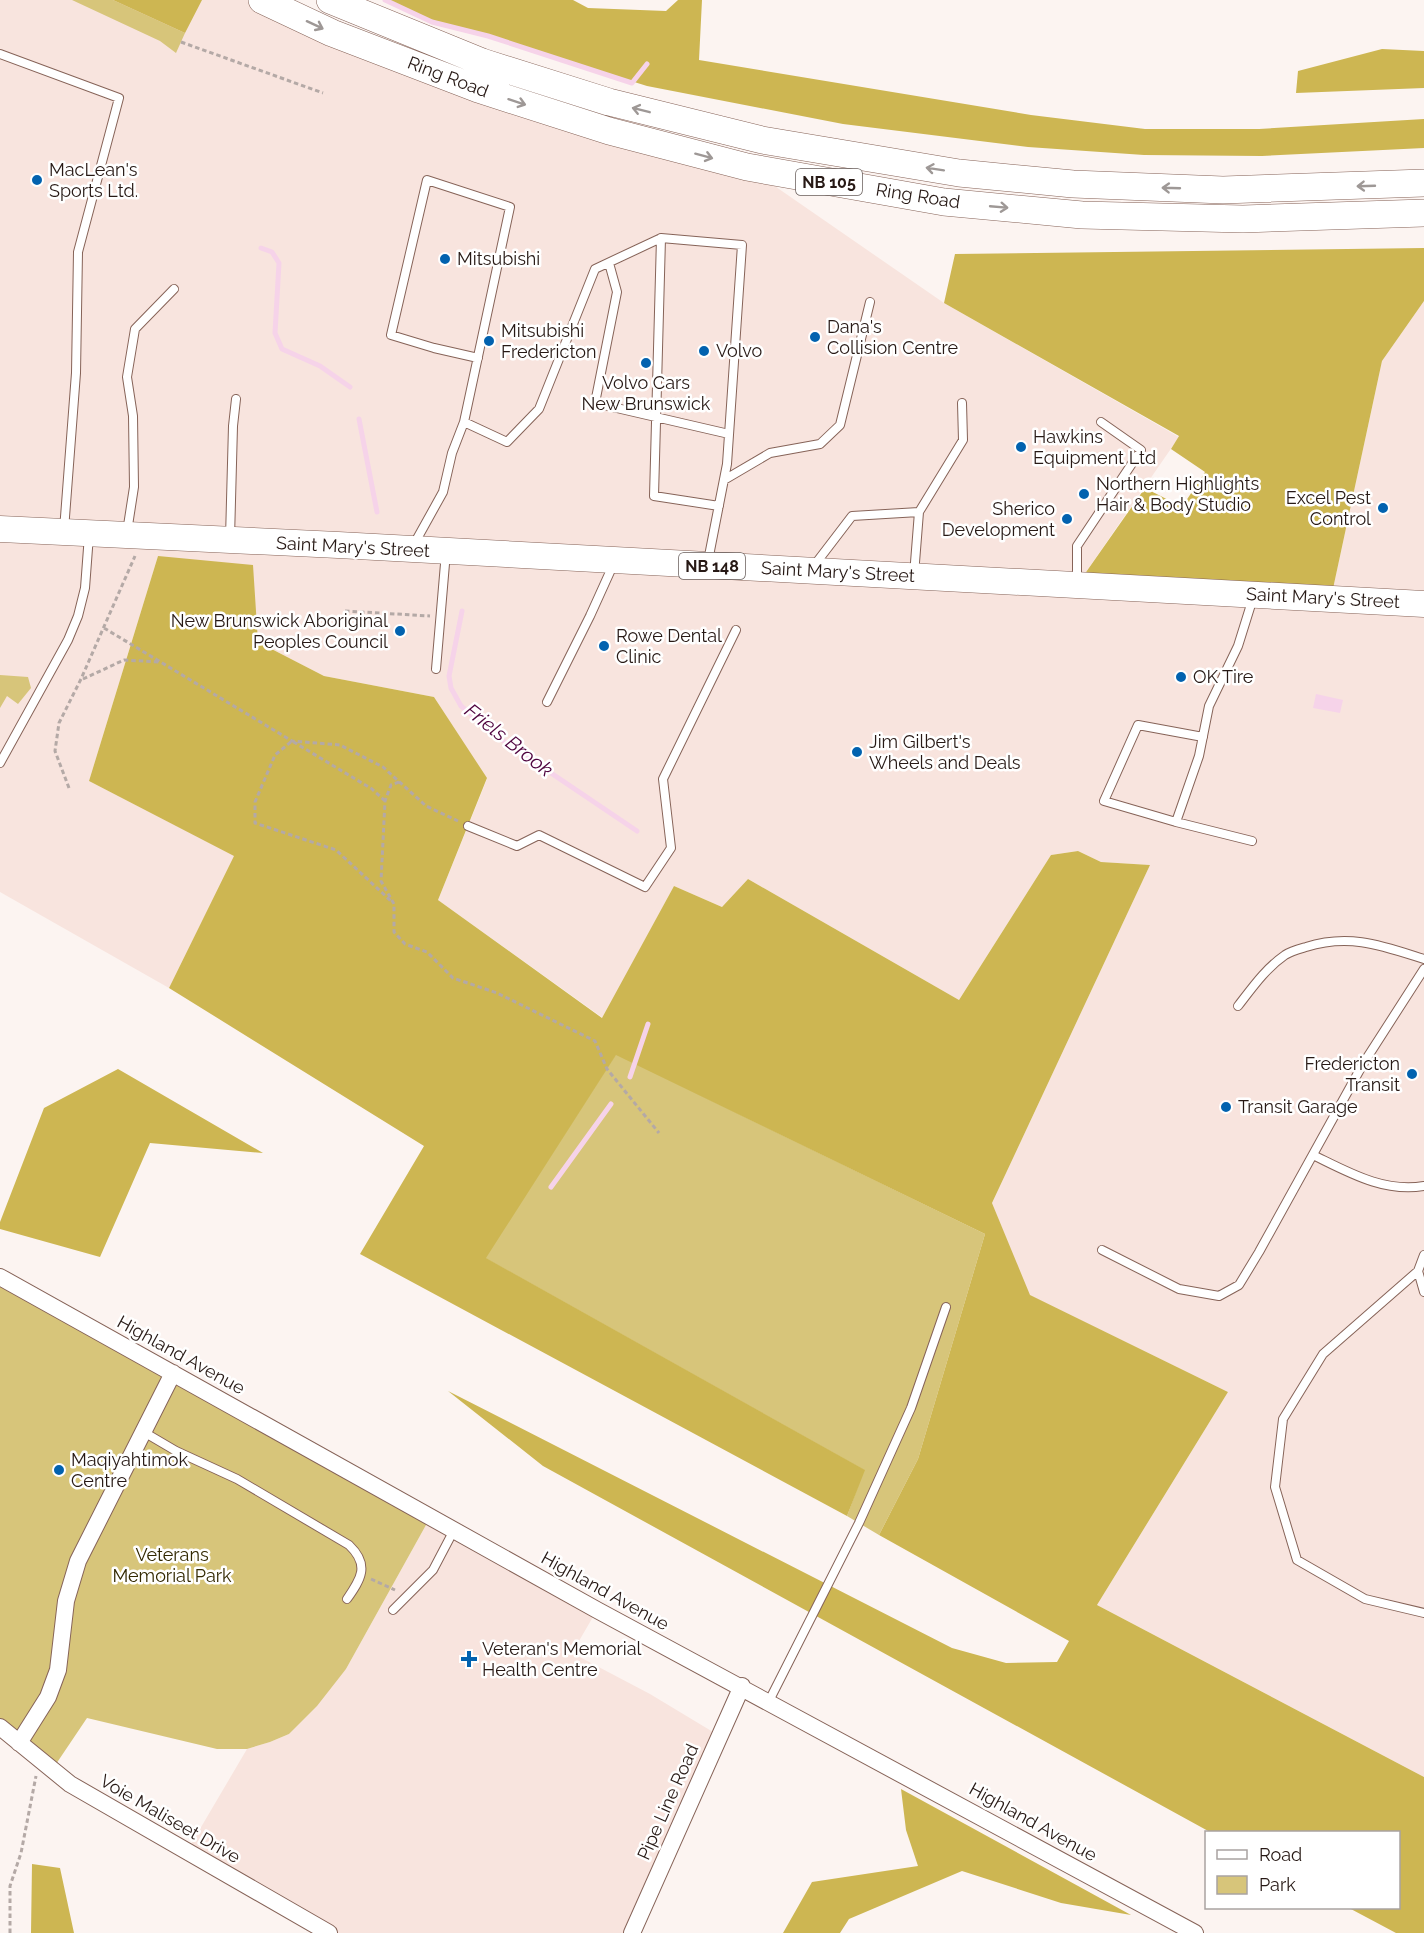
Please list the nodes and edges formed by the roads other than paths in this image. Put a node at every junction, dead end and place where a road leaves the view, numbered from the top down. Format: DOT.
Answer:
graph roads {
  1 [pos="262,0"];
  2 [pos="330,0"];
  3 [pos="0,54"];
  4 [pos="1424,183"];
  5 [pos="1424,213"];
  6 [pos="661,238"];
  7 [pos="609,263"];
  8 [pos="174,289"];
  9 [pos="870,302"];
  10 [pos="478,357"];
  11 [pos="236,399"];
  12 [pos="962,403"];
  13 [pos="657,417"];
  14 [pos="464,422"];
  15 [pos="1101,422"];
  16 [pos="729,434"];
  17 [pos="724,480"];
  18 [pos="719,506"];
  19 [pos="919,512"];
  20 [pos="0,529"];
  21 [pos="64,533"];
  22 [pos="89,534"];
  23 [pos="126,535"];
  24 [pos="230,541"];
  25 [pos="411,549"];
  26 [pos="446,552"];
  27 [pos="616,560"];
  28 [pos="707,566"];
  29 [pos="809,572"];
  30 [pos="914,575"];
  31 [pos="1077,585"];
  32 [pos="1254,595"];
  33 [pos="1424,604"];
  34 [pos="736,630"];
  35 [pos="436,669"];
  36 [pos="547,702"];
  37 [pos="1203,737"];
  38 [pos="0,763"];
  39 [pos="1176,822"];
  40 [pos="468,826"];
  41 [pos="1252,841"];
  42 [pos="1424,959"];
  43 [pos="1424,969"];
  44 [pos="1238,1006"];
  45 [pos="1313,1155"];
  46 [pos="1424,1186"];
  47 [pos="1102,1250"];
  48 [pos="1424,1255"];
  49 [pos="1418,1271"];
  50 [pos="0,1277"];
  51 [pos="1424,1292"];
  52 [pos="946,1306"];
  53 [pos="172,1373"];
  54 [pos="142,1431"];
  55 [pos="454,1529"];
  56 [pos="347,1599"];
  57 [pos="393,1610"];
  58 [pos="1424,1613"];
  59 [pos="742,1686"];
  60 [pos="769,1701"];
  61 [pos="0,1728"];
  62 [pos="19,1743"];
  63 [pos="329,1933"];
  64 [pos="632,1933"];
  65 [pos="1195,1933"];
  1 -- 5 [label="highway, Ring Road / NB 105, one-way"];
  4 -- 2 [label="highway, Ring Road / NB 105, one-way"];
  3 -- 21 [label="lane"];
  6 -- 7 [label="lane"];
  6 -- 13 [label="lane"];
  6 -- 16 [label="lane"];
  7 -- 13 [label="lane"];
  7 -- 14 [label="lane"];
  8 -- 23 [label="lane"];
  9 -- 17 [label="lane"];
  10 -- 10 [label="lane"];
  10 -- 14 [label="lane"];
  11 -- 24 [label="lane"];
  12 -- 19 [label="lane"];
  13 -- 16 [label="lane"];
  13 -- 18 [label="lane"];
  14 -- 25 [label="lane"];
  15 -- 31 [label="lane"];
  16 -- 17 [label="lane"];
  17 -- 18 [label="lane"];
  18 -- 28 [label="lane"];
  19 -- 29 [label="lane"];
  19 -- 30 [label="lane"];
  20 -- 21 [label="main road, Saint Mary's Street / NB 148"];
  21 -- 22 [label="main road, Saint Mary's Street / NB 148"];
  22 -- 23 [label="main road, Saint Mary's Street / NB 148"];
  22 -- 38 [label="lane"];
  23 -- 24 [label="main road, Saint Mary's Street / NB 148"];
  24 -- 25 [label="main road, Saint Mary's Street / NB 148"];
  25 -- 26 [label="main road, Saint Mary's Street / NB 148"];
  26 -- 27 [label="main road, Saint Mary's Street / NB 148"];
  26 -- 35 [label="lane"];
  27 -- 28 [label="main road, Saint Mary's Street / NB 148"];
  27 -- 36 [label="lane"];
  28 -- 29 [label="main road, Saint Mary's Street / NB 148"];
  29 -- 30 [label="main road, Saint Mary's Street / NB 148"];
  30 -- 31 [label="main road, Saint Mary's Street / NB 148"];
  31 -- 32 [label="main road, Saint Mary's Street / NB 148"];
  32 -- 33 [label="main road, Saint Mary's Street / NB 148"];
  32 -- 37 [label="lane"];
  34 -- 40 [label="lane"];
  37 -- 39 [label="lane"];
  37 -- 39 [label="lane"];
  39 -- 41 [label="lane"];
  42 -- 44 [label="lane"];
  43 -- 45 [label="lane"];
  45 -- 46 [label="lane"];
  45 -- 47 [label="lane"];
  48 -- 49 [label="lane"];
  49 -- 51 [label="lane"];
  49 -- 58 [label="lane"];
  50 -- 53 [label="street, Highland Avenue"];
  52 -- 60 [label="lane"];
  53 -- 54 [label="street"];
  53 -- 55 [label="street, Highland Avenue"];
  54 -- 56 [label="lane"];
  54 -- 62 [label="street"];
  55 -- 57 [label="lane"];
  55 -- 59 [label="street, Highland Avenue"];
  59 -- 60 [label="street, Highland Avenue"];
  59 -- 64 [label="street, Pipe Line Road"];
  60 -- 65 [label="street, Highland Avenue"];
  61 -- 62 [label="street, Voie Maliseet Drive"];
  62 -- 63 [label="street, Voie Maliseet Drive"];
}
